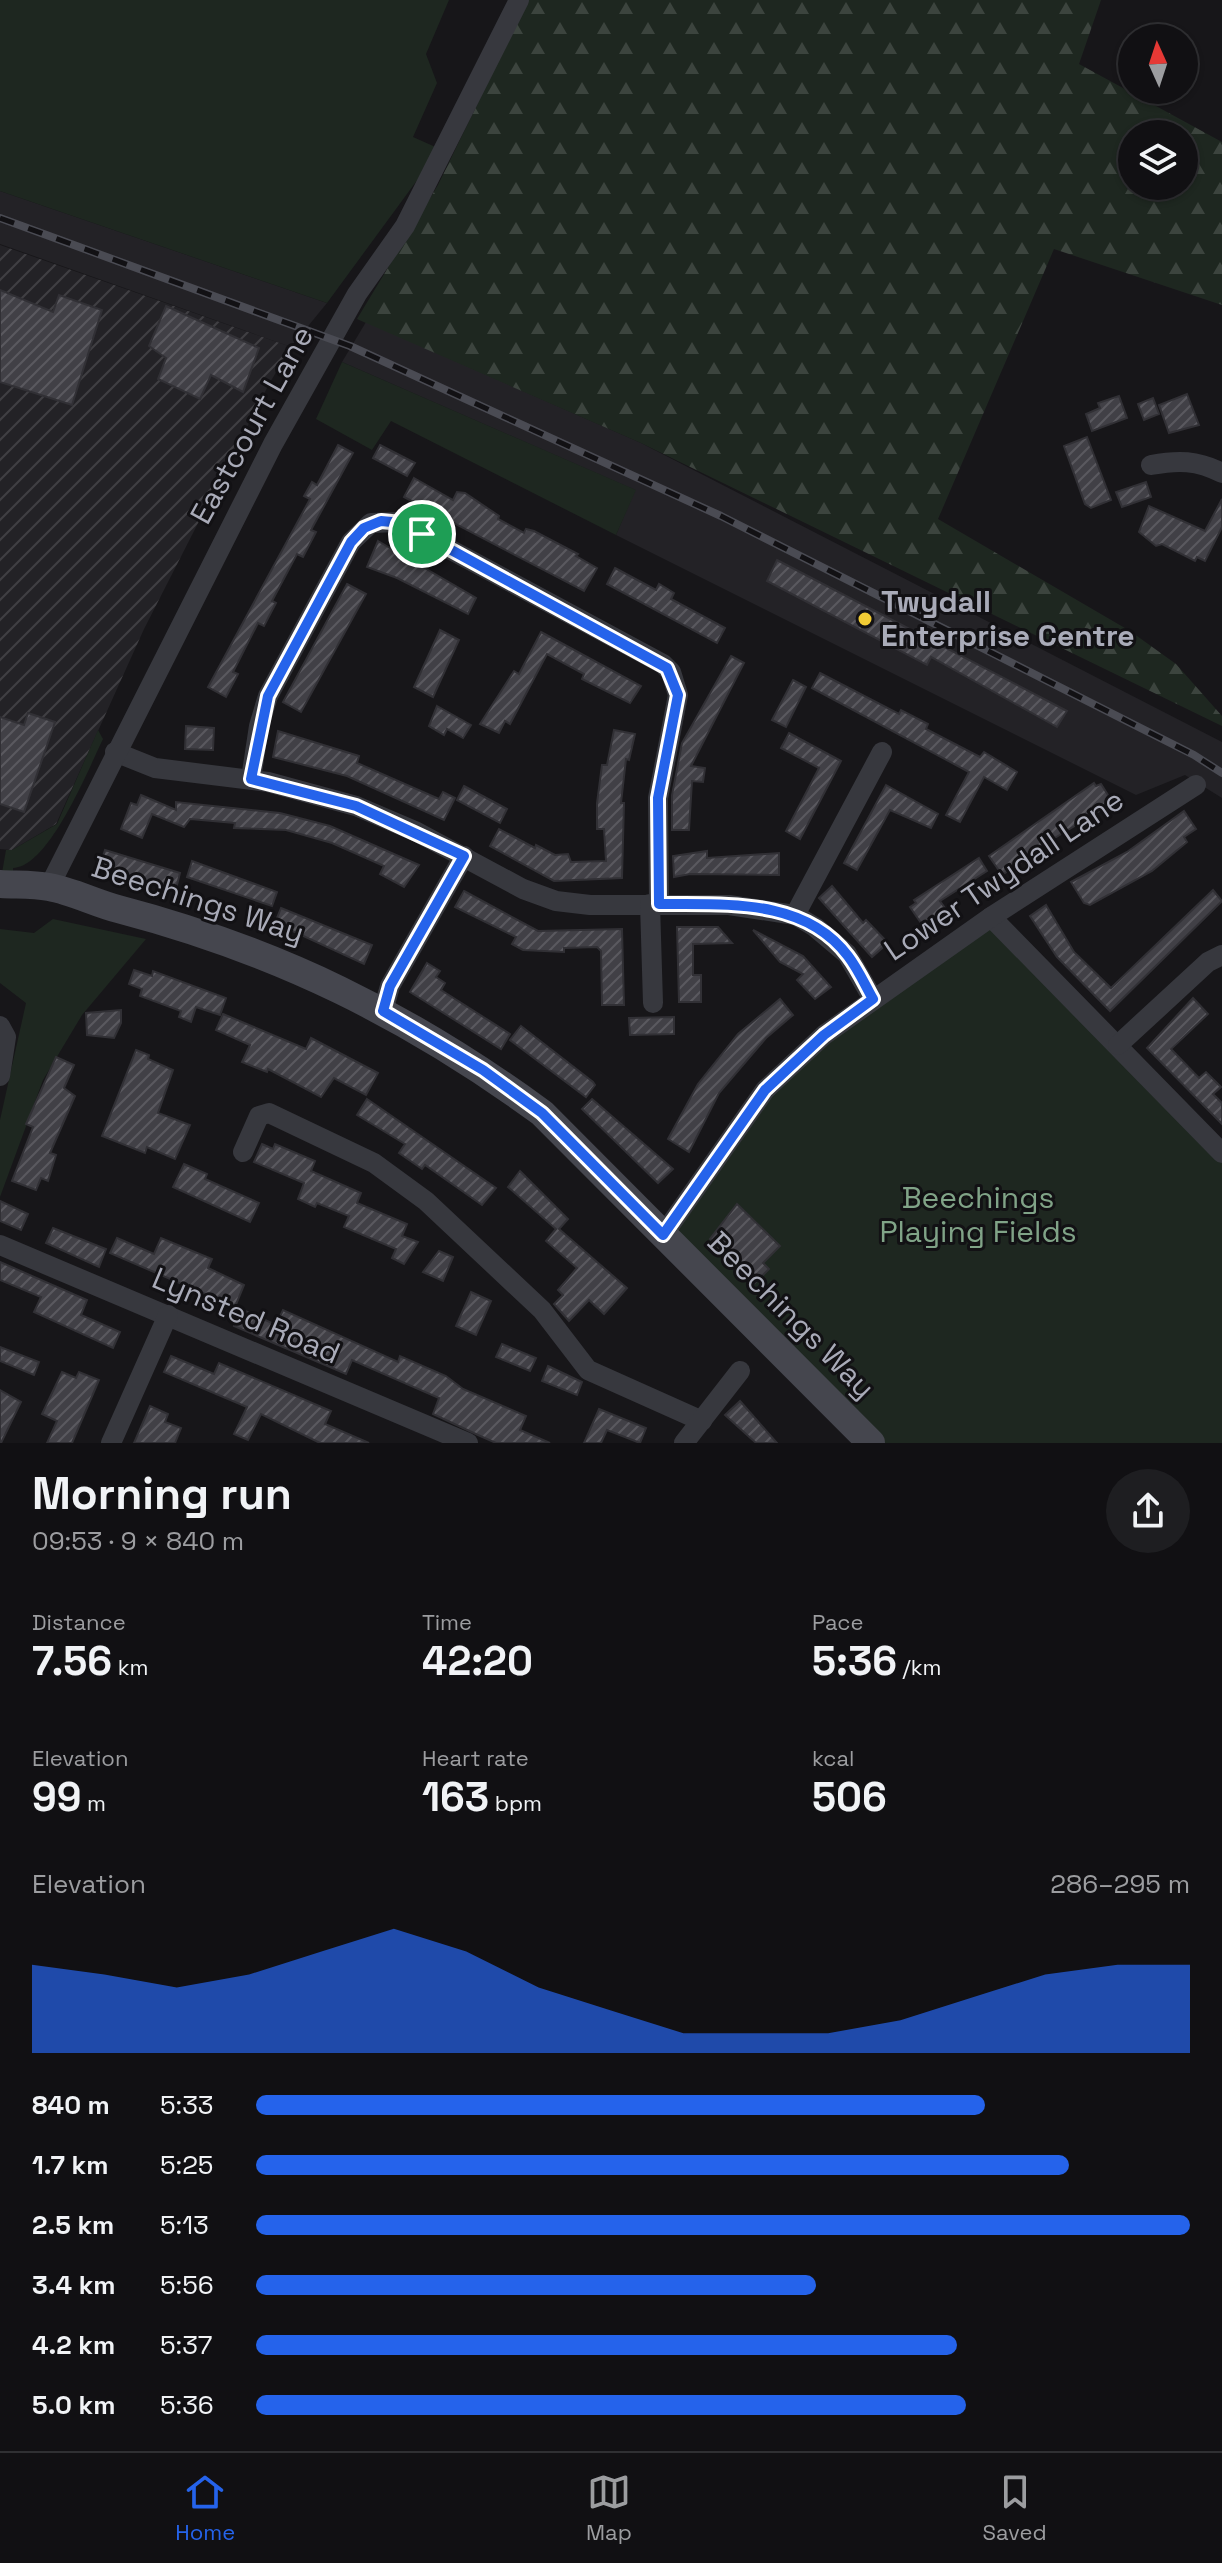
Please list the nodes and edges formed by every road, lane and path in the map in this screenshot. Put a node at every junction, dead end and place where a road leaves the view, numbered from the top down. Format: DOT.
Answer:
graph roads {
  1 [pos="519,0"];
  2 [pos="1151,465"];
  3 [pos="1222,473"];
  4 [pos="115,752"];
  5 [pos="882,752"];
  6 [pos="251,779"];
  7 [pos="1196,785"];
  8 [pos="464,856"];
  9 [pos="0,884"];
  10 [pos="49,887"];
  11 [pos="655,904"];
  12 [pos="795,915"];
  13 [pos="991,917"];
  14 [pos="1222,955"];
  15 [pos="873,999"];
  16 [pos="653,1003"];
  17 [pos="383,1011"];
  18 [pos="0,1026"];
  19 [pos="1118,1045"];
  20 [pos="0,1076"];
  21 [pos="243,1152"];
  22 [pos="1222,1153"];
  23 [pos="663,1235"];
  24 [pos="0,1245"];
  25 [pos="168,1315"];
  26 [pos="740,1371"];
  27 [pos="702,1421"];
  28 [pos="111,1443"];
  29 [pos="468,1443"];
  30 [pos="684,1443"];
  31 [pos="871,1443"];
  1 -- 4 [label="street, Eastcourt Lane"];
  2 -- 3 [label="street"];
  4 -- 6 [label="street"];
  4 -- 10 [label="street, Eastcourt Lane"];
  5 -- 12 [label="street"];
  6 -- 8 [label="street"];
  6 -- 11 [label="street"];
  7 -- 13 [label="street, Lower Twydall Lane"];
  8 -- 11 [label="street"];
  8 -- 17 [label="street"];
  9 -- 10 [label="street, Beechings Way"];
  10 -- 17 [label="street, Beechings Way"];
  11 -- 12 [label="street"];
  11 -- 16 [label="street"];
  12 -- 15 [label="street"];
  13 -- 15 [label="street, Lower Twydall Lane"];
  13 -- 19 [label="street"];
  14 -- 19 [label="street"];
  15 -- 23 [label="street, Lower Twydall Lane"];
  17 -- 23 [label="street, Beechings Way"];
  18 -- 20 [label="street"];
  19 -- 22 [label="street"];
  21 -- 27 [label="street"];
  23 -- 31 [label="street, Beechings Way"];
  24 -- 25 [label="street, Lynsted Road"];
  25 -- 28 [label="street"];
  25 -- 29 [label="street, Lynsted Road"];
  26 -- 27 [label="street"];
  27 -- 30 [label="street"];
}
